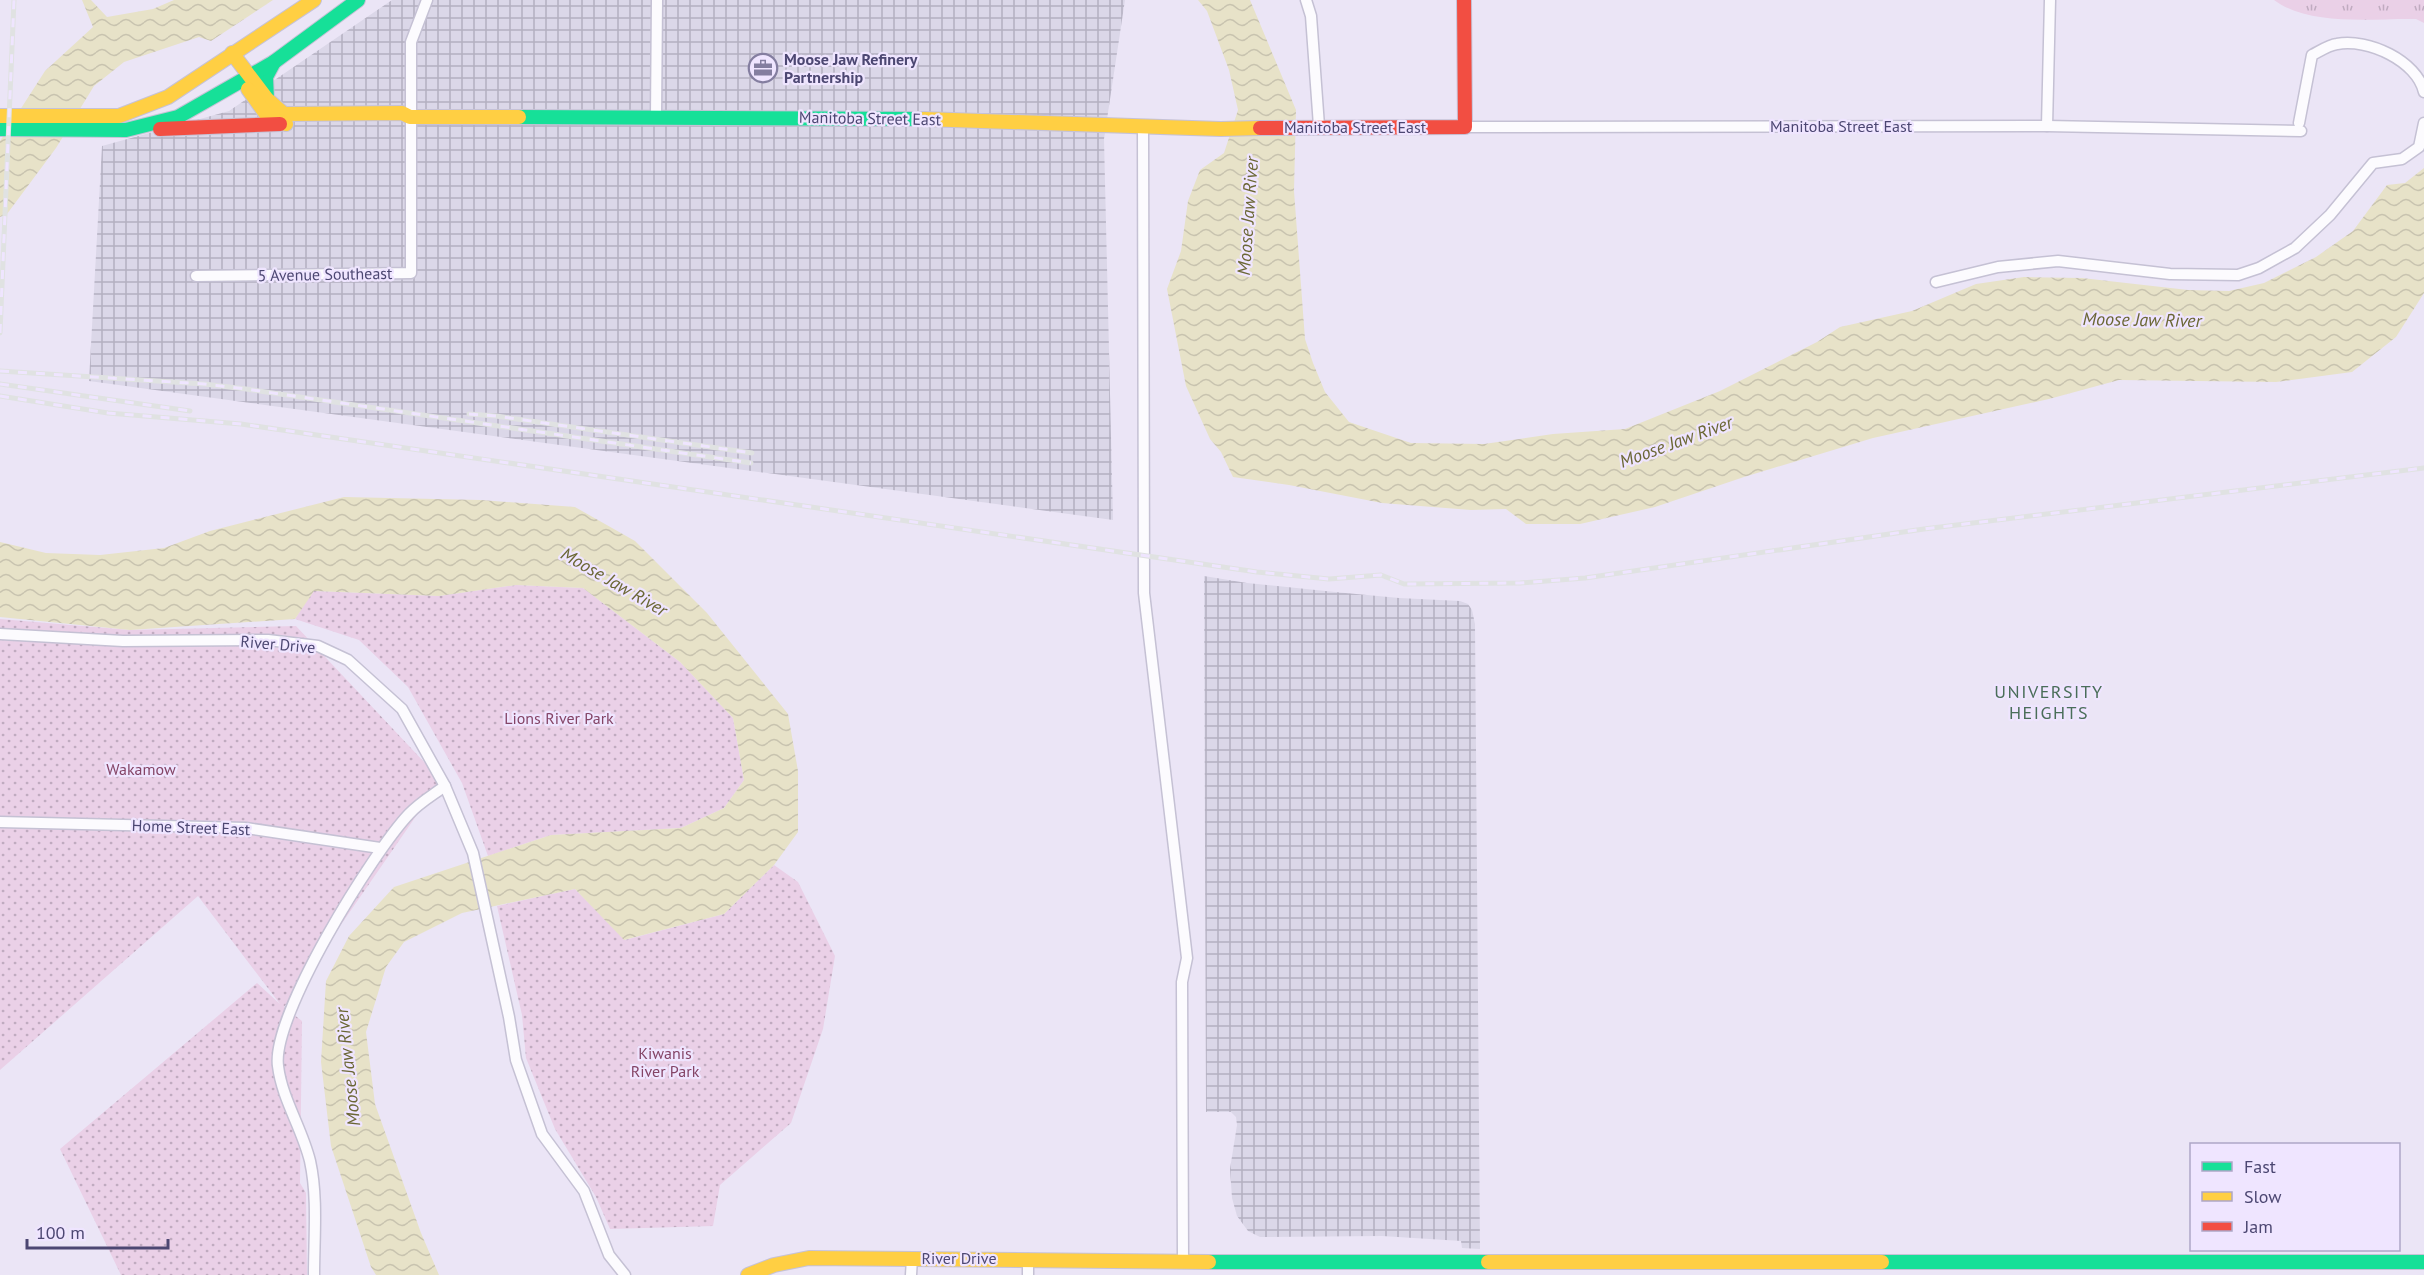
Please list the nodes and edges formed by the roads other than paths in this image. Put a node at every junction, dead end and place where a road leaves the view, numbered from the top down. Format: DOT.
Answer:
graph roads {
  1 [pos="314,0"];
  2 [pos="358,0"];
  3 [pos="427,0"];
  4 [pos="657,0"];
  5 [pos="1306,0"];
  6 [pos="1464,0"];
  7 [pos="2050,0"];
  8 [pos="232,53"];
  9 [pos="274,62"];
  10 [pos="247,79"];
  11 [pos="2424,92"];
  12 [pos="267,99"];
  13 [pos="0,116"];
  14 [pos="656,116"];
  15 [pos="410,120"];
  16 [pos="105,123"];
  17 [pos="2424,123"];
  18 [pos="280,124"];
  19 [pos="1143,126"];
  20 [pos="2047,126"];
  21 [pos="1312,127"];
  22 [pos="1465,127"];
  23 [pos="0,129"];
  24 [pos="126,130"];
  25 [pos="196,276"];
  26 [pos="1936,282"];
  27 [pos="0,634"];
  28 [pos="445,786"];
  29 [pos="0,822"];
  30 [pos="380,848"];
  31 [pos="912,1258"];
  32 [pos="1028,1259"];
  33 [pos="1177,1261"];
  34 [pos="2424,1262"];
  35 [pos="1468,1268"];
  36 [pos="314,1275"];
  37 [pos="626,1275"];
  38 [pos="748,1275"];
  39 [pos="911,1275"];
  40 [pos="1028,1275"];
  1 -- 8 [label="street"];
  2 -- 9 [label="street"];
  3 -- 15 [label="street"];
  4 -- 14 [label="street"];
  5 -- 21 [label="street"];
  6 -- 22 [label="street"];
  7 -- 20 [label="street"];
  8 -- 10 [label="street, Manitoba Street East"];
  8 -- 16 [label="street"];
  9 -- 10 [label="street"];
  9 -- 12 [label="street"];
  10 -- 12 [label="street, Manitoba Street East"];
  10 -- 18 [label="street, Manitoba Street East"];
  10 -- 24 [label="street"];
  11 -- 20 [label="street, Manitoba Street East"];
  12 -- 15 [label="street, Manitoba Street East"];
  13 -- 16 [label="street"];
  14 -- 15 [label="street, Manitoba Street East"];
  14 -- 19 [label="street, Manitoba Street East"];
  15 -- 18 [label="street, Manitoba Street East"];
  15 -- 25 [label="street, 5 Avenue Southeast"];
  16 -- 23 [label="street"];
  16 -- 24 [label="street"];
  17 -- 26 [label="street"];
  18 -- 24 [label="street"];
  19 -- 21 [label="street, Manitoba Street East"];
  19 -- 33 [label="street"];
  20 -- 22 [label="street, Manitoba Street East"];
  21 -- 22 [label="street, Manitoba Street East"];
  27 -- 28 [label="street, River Drive"];
  28 -- 30 [label="street"];
  28 -- 37 [label="street, River Drive"];
  29 -- 30 [label="street, Home Street East"];
  30 -- 36 [label="street"];
  31 -- 32 [label="street, River Drive"];
  31 -- 38 [label="street, River Drive"];
  31 -- 39 [label="street"];
  32 -- 33 [label="street, River Drive"];
  32 -- 40 [label="street"];
  33 -- 35 [label="street, River Drive"];
  34 -- 35 [label="street, River Drive"];
}
